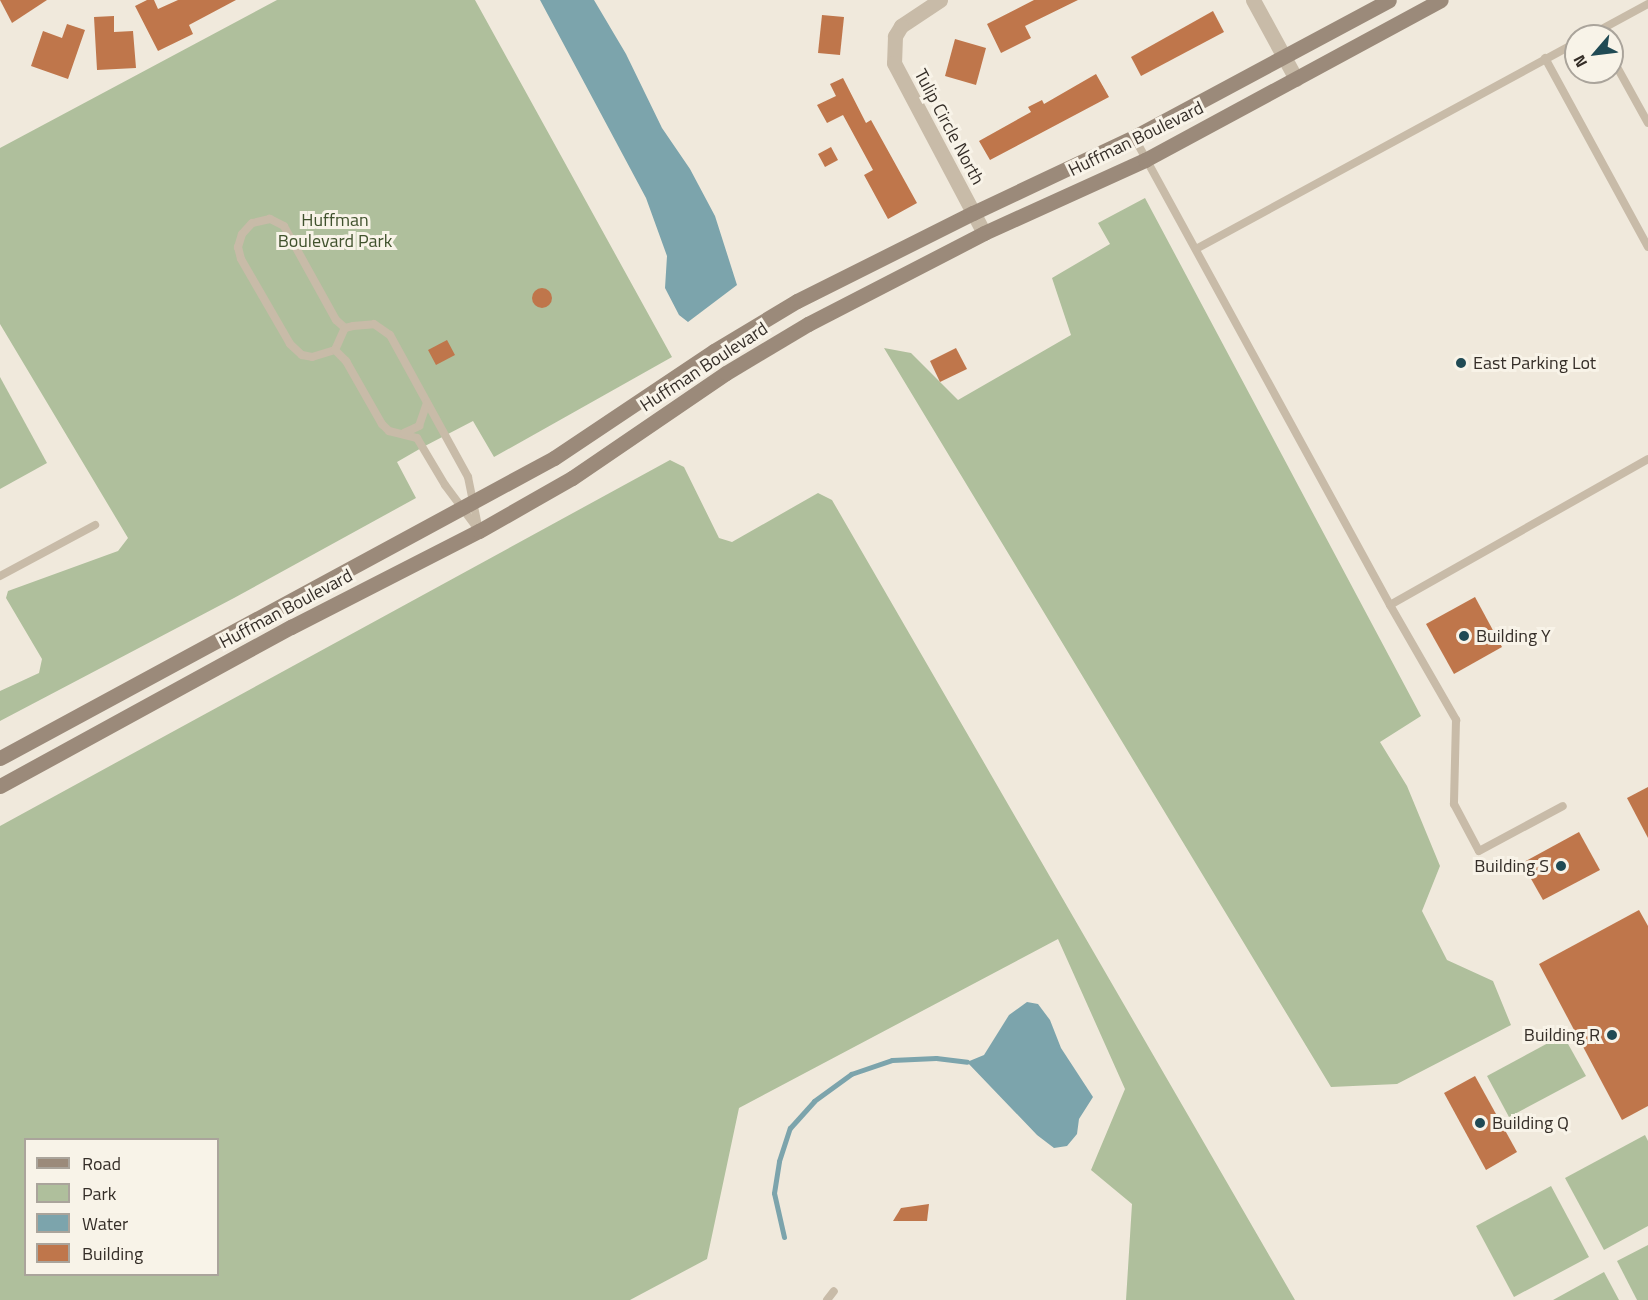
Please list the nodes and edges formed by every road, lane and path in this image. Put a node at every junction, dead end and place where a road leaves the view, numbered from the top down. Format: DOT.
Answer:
graph roads {
  1 [pos="940,0"];
  2 [pos="1253,0"];
  3 [pos="1389,0"];
  4 [pos="1441,0"];
  5 [pos="1648,4"];
  6 [pos="1614,24"];
  7 [pos="1564,49"];
  8 [pos="1284,57"];
  9 [pos="1545,58"];
  10 [pos="1296,79"];
  11 [pos="1624,79"];
  12 [pos="1648,123"];
  13 [pos="1134,137"];
  14 [pos="1145,160"];
  15 [pos="973,213"];
  16 [pos="984,233"];
  17 [pos="1648,247"];
  18 [pos="1196,249"];
  19 [pos="345,328"];
  20 [pos="335,350"];
  21 [pos="427,403"];
  22 [pos="404,433"];
  23 [pos="1648,459"];
  24 [pos="467,505"];
  25 [pos="95,525"];
  26 [pos="479,531"];
  27 [pos="0,576"];
  28 [pos="1390,605"];
  29 [pos="0,758"];
  30 [pos="0,786"];
  31 [pos="1563,806"];
  32 [pos="834,1291"];
  33 [pos="827,1300"];
  1 -- 15 [label="street, Tulip Circle North"];
  2 -- 8 [label="street"];
  3 -- 8 [label="street, Huffman Boulevard"];
  4 -- 10 [label="street, Huffman Boulevard"];
  5 -- 6 [label="lane"];
  7 -- 9 [label="lane"];
  8 -- 10 [label="street"];
  8 -- 13 [label="street, Huffman Boulevard"];
  9 -- 17 [label="lane"];
  9 -- 18 [label="lane"];
  10 -- 14 [label="street, Huffman Boulevard"];
  11 -- 12 [label="lane"];
  13 -- 14 [label="lane"];
  13 -- 15 [label="street, Huffman Boulevard"];
  14 -- 16 [label="street, Huffman Boulevard"];
  14 -- 18 [label="lane"];
  15 -- 16 [label="street, Tulip Circle North"];
  15 -- 24 [label="street, Huffman Boulevard"];
  16 -- 26 [label="street, Huffman Boulevard"];
  18 -- 28 [label="lane"];
  19 -- 20 [label="lane"];
  19 -- 20 [label="lane"];
  19 -- 21 [label="lane"];
  20 -- 22 [label="lane"];
  21 -- 22 [label="lane"];
  21 -- 24 [label="lane"];
  22 -- 24 [label="lane"];
  23 -- 28 [label="lane"];
  24 -- 26 [label="lane"];
  24 -- 26 [label="lane"];
  24 -- 29 [label="street, Huffman Boulevard"];
  25 -- 27 [label="lane"];
  26 -- 30 [label="street, Huffman Boulevard"];
  28 -- 31 [label="lane"];
  32 -- 33 [label="lane"];
}
